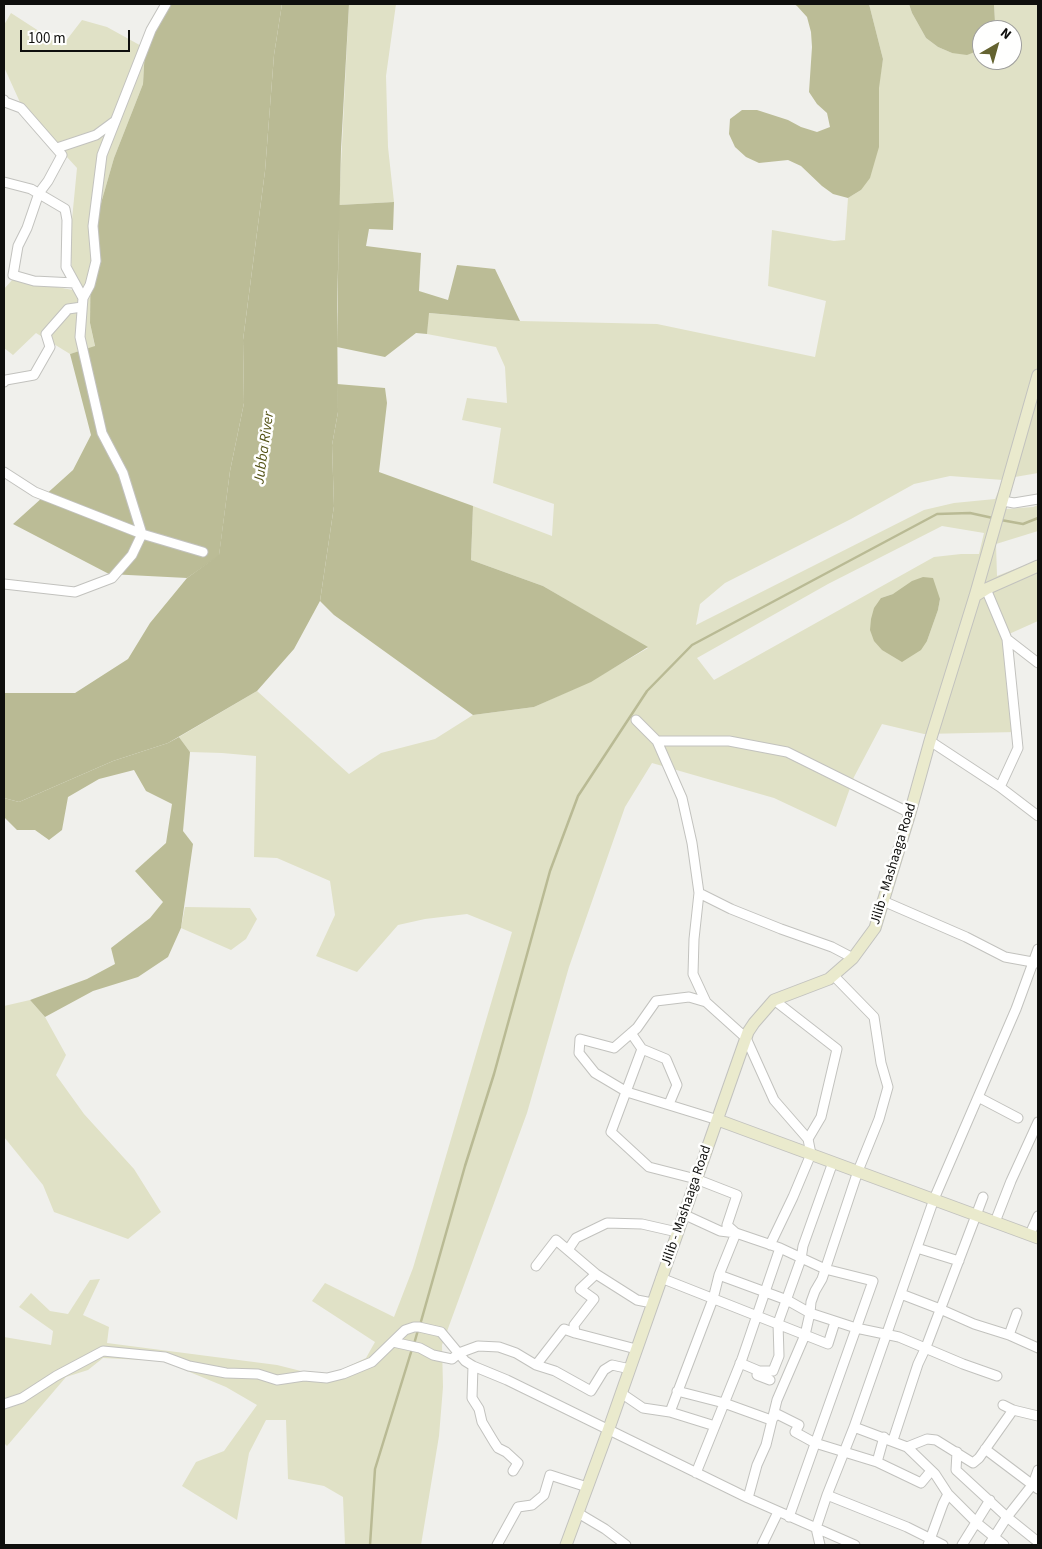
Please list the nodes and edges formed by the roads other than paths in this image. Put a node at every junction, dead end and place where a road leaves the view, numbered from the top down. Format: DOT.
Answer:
graph roads {
  1 [pos="166,4"];
  2 [pos="4,100"];
  3 [pos="116,121"];
  4 [pos="57,148"];
  5 [pos="4,182"];
  6 [pos="39,193"];
  7 [pos="75,283"];
  8 [pos="83,303"];
  9 [pos="1038,375"];
  10 [pos="4,382"];
  11 [pos="4,472"];
  12 [pos="1038,499"];
  13 [pos="1001,506"];
  14 [pos="142,534"];
  15 [pos="203,552"];
  16 [pos="1038,566"];
  17 [pos="4,584"];
  18 [pos="986,589"];
  19 [pos="975,596"];
  20 [pos="1007,639"];
  21 [pos="1038,663"];
  22 [pos="636,720"];
  23 [pos="657,741"];
  24 [pos="930,741"];
  25 [pos="1000,787"];
  26 [pos="910,813"];
  27 [pos="1038,816"];
  28 [pos="699,893"];
  29 [pos="883,902"];
  30 [pos="1038,949"];
  31 [pos="853,958"];
  32 [pos="1036,963"];
  33 [pos="833,975"];
  34 [pos="774,1000"];
  35 [pos="706,1002"];
  36 [pos="631,1033"];
  37 [pos="746,1038"];
  38 [pos="642,1049"];
  39 [pos="626,1092"];
  40 [pos="978,1098"];
  41 [pos="669,1104"];
  42 [pos="1018,1118"];
  43 [pos="718,1120"];
  44 [pos="1038,1122"];
  45 [pos="808,1138"];
  46 [pos="811,1154"];
  47 [pos="833,1162"];
  48 [pos="858,1171"];
  49 [pos="696,1178"];
  50 [pos="983,1197"];
  51 [pos="934,1199"];
  52 [pos="683,1214"];
  53 [pos="976,1215"];
  54 [pos="1038,1216"];
  55 [pos="995,1222"];
  56 [pos="677,1232"];
  57 [pos="736,1233"];
  58 [pos="1027,1236"];
  59 [pos="770,1245"];
  60 [pos="780,1248"];
  61 [pos="917,1248"];
  62 [pos="568,1250"];
  63 [pos="801,1259"];
  64 [pos="959,1261"];
  65 [pos="536,1266"];
  66 [pos="825,1269"];
  67 [pos="596,1274"];
  68 [pos="719,1275"];
  69 [pos="661,1278"];
  70 [pos="765,1292"];
  71 [pos="900,1294"];
  72 [pos="713,1299"];
  73 [pos="787,1300"];
  74 [pos="652,1303"];
  75 [pos="940,1309"];
  76 [pos="810,1313"];
  77 [pos="1017,1313"];
  78 [pos="758,1316"];
  79 [pos="835,1322"];
  80 [pos="778,1323"];
  81 [pos="856,1328"];
  82 [pos="575,1333"];
  83 [pos="886,1333"];
  84 [pos="805,1335"];
  85 [pos="1009,1335"];
  86 [pos="393,1342"];
  87 [pos="926,1348"];
  88 [pos="1038,1348"];
  89 [pos="636,1349"];
  90 [pos="458,1353"];
  91 [pos="740,1363"];
  92 [pos="536,1365"];
  93 [pos="473,1366"];
  94 [pos="630,1369"];
  95 [pos="772,1376"];
  96 [pos="997,1376"];
  97 [pos="786,1377"];
  98 [pos="677,1391"];
  99 [pos="621,1393"];
  100 [pos="4,1404"];
  101 [pos="724,1404"];
  102 [pos="1003,1405"];
  103 [pos="1013,1410"];
  104 [pos="670,1412"];
  105 [pos="1038,1416"];
  106 [pos="771,1420"];
  107 [pos="715,1426"];
  108 [pos="854,1427"];
  109 [pos="608,1431"];
  110 [pos="888,1439"];
  111 [pos="815,1443"];
  112 [pos="907,1447"];
  113 [pos="985,1449"];
  114 [pos="844,1451"];
  115 [pos="956,1452"];
  116 [pos="877,1462"];
  117 [pos="1038,1470"];
  118 [pos="513,1471"];
  119 [pos="931,1471"];
  120 [pos="696,1472"];
  121 [pos="1036,1486"];
  122 [pos="587,1487"];
  123 [pos="948,1494"];
  124 [pos="827,1495"];
  125 [pos="748,1498"];
  126 [pos="990,1500"];
  127 [pos="778,1512"];
  128 [pos="578,1513"];
  129 [pos="789,1517"];
  130 [pos="1007,1517"];
  131 [pos="977,1523"];
  132 [pos="816,1528"];
  133 [pos="991,1541"];
  134 [pos="929,1542"];
  135 [pos="1038,1542"];
  136 [pos="498,1545"];
  137 [pos="566,1545"];
  138 [pos="626,1545"];
  139 [pos="762,1545"];
  140 [pos="820,1545"];
  141 [pos="855,1545"];
  142 [pos="942,1545"];
  143 [pos="962,1545"];
  144 [pos="1004,1545"];
  1 -- 3 [label="street"];
  2 -- 4 [label="street"];
  3 -- 4 [label="street"];
  3 -- 8 [label="street"];
  4 -- 6 [label="street"];
  5 -- 6 [label="street"];
  6 -- 7 [label="street"];
  6 -- 7 [label="street"];
  7 -- 8 [label="street"];
  8 -- 10 [label="street"];
  8 -- 14 [label="street"];
  9 -- 13 [label="main road, Jilib - Mashaaga Road"];
  11 -- 14 [label="street"];
  12 -- 13 [label="street"];
  13 -- 19 [label="main road, Jilib - Mashaaga Road"];
  14 -- 15 [label="street"];
  14 -- 17 [label="street"];
  16 -- 18 [label="main road"];
  18 -- 19 [label="main road"];
  18 -- 20 [label="street"];
  19 -- 24 [label="main road, Jilib - Mashaaga Road"];
  20 -- 21 [label="street"];
  20 -- 25 [label="street"];
  22 -- 23 [label="street"];
  23 -- 26 [label="street"];
  23 -- 28 [label="street"];
  24 -- 25 [label="street"];
  24 -- 26 [label="main road, Jilib - Mashaaga Road"];
  25 -- 27 [label="street"];
  26 -- 29 [label="main road, Jilib - Mashaaga Road"];
  28 -- 31 [label="street"];
  28 -- 35 [label="street"];
  29 -- 31 [label="main road, Jilib - Mashaaga Road"];
  29 -- 32 [label="street"];
  30 -- 32 [label="street"];
  31 -- 33 [label="main road, Jilib - Mashaaga Road"];
  32 -- 40 [label="street"];
  33 -- 34 [label="main road, Jilib - Mashaaga Road"];
  33 -- 48 [label="street"];
  34 -- 37 [label="main road, Jilib - Mashaaga Road"];
  34 -- 45 [label="street"];
  35 -- 36 [label="street"];
  35 -- 37 [label="street"];
  36 -- 38 [label="street"];
  36 -- 39 [label="street"];
  37 -- 43 [label="main road, Jilib - Mashaaga Road"];
  37 -- 45 [label="street"];
  38 -- 39 [label="street"];
  38 -- 41 [label="street"];
  39 -- 41 [label="street"];
  39 -- 49 [label="street"];
  40 -- 42 [label="street"];
  40 -- 51 [label="street"];
  41 -- 43 [label="street"];
  43 -- 46 [label="main road"];
  43 -- 49 [label="main road, Jilib - Mashaaga Road"];
  44 -- 55 [label="street"];
  45 -- 46 [label="street"];
  46 -- 47 [label="main road"];
  46 -- 59 [label="street"];
  47 -- 48 [label="main road"];
  47 -- 63 [label="street"];
  48 -- 51 [label="main road"];
  48 -- 66 [label="street"];
  49 -- 52 [label="main road, Jilib - Mashaaga Road"];
  49 -- 57 [label="street"];
  50 -- 53 [label="street"];
  51 -- 53 [label="main road"];
  51 -- 61 [label="street"];
  52 -- 56 [label="main road, Jilib - Mashaaga Road"];
  52 -- 57 [label="street"];
  53 -- 55 [label="main road"];
  53 -- 64 [label="street"];
  54 -- 58 [label="street"];
  55 -- 58 [label="main road"];
  56 -- 62 [label="street"];
  56 -- 69 [label="main road, Jilib - Mashaaga Road"];
  57 -- 59 [label="street"];
  57 -- 68 [label="street"];
  59 -- 60 [label="street"];
  60 -- 63 [label="street"];
  60 -- 70 [label="street"];
  61 -- 64 [label="street"];
  61 -- 71 [label="street"];
  62 -- 65 [label="street"];
  62 -- 67 [label="street"];
  63 -- 66 [label="street"];
  63 -- 73 [label="street"];
  64 -- 75 [label="street"];
  66 -- 76 [label="street"];
  66 -- 81 [label="street"];
  67 -- 74 [label="street"];
  67 -- 82 [label="street"];
  68 -- 70 [label="street"];
  68 -- 72 [label="street"];
  69 -- 72 [label="street"];
  69 -- 74 [label="main road, Jilib - Mashaaga Road"];
  70 -- 73 [label="street"];
  70 -- 78 [label="street"];
  71 -- 75 [label="street"];
  71 -- 83 [label="street"];
  72 -- 78 [label="street"];
  72 -- 98 [label="street"];
  73 -- 76 [label="street"];
  73 -- 80 [label="street"];
  74 -- 89 [label="main road, Jilib - Mashaaga Road"];
  75 -- 85 [label="street"];
  75 -- 87 [label="street"];
  76 -- 79 [label="street"];
  76 -- 84 [label="street"];
  77 -- 85 [label="street"];
  78 -- 80 [label="street"];
  78 -- 91 [label="street"];
  79 -- 81 [label="street"];
  79 -- 84 [label="street"];
  80 -- 84 [label="street"];
  80 -- 95 [label="street"];
  81 -- 83 [label="street"];
  81 -- 111 [label="street"];
  82 -- 89 [label="street"];
  82 -- 92 [label="street"];
  83 -- 87 [label="street"];
  83 -- 108 [label="street"];
  84 -- 97 [label="street"];
  85 -- 88 [label="street"];
  86 -- 90 [label="street"];
  86 -- 90 [label="street"];
  86 -- 100 [label="street"];
  87 -- 96 [label="street"];
  87 -- 110 [label="street"];
  89 -- 94 [label="main road, Jilib - Mashaaga Road"];
  90 -- 92 [label="street"];
  90 -- 93 [label="street"];
  91 -- 95 [label="street"];
  91 -- 101 [label="street"];
  92 -- 94 [label="street"];
  93 -- 109 [label="street"];
  93 -- 118 [label="street"];
  94 -- 99 [label="main road, Jilib - Mashaaga Road"];
  95 -- 97 [label="street"];
  97 -- 106 [label="street"];
  98 -- 101 [label="street"];
  98 -- 104 [label="street"];
  99 -- 104 [label="street"];
  99 -- 109 [label="main road, Jilib - Mashaaga Road"];
  101 -- 106 [label="street"];
  101 -- 107 [label="street"];
  102 -- 103 [label="street"];
  103 -- 105 [label="street"];
  103 -- 113 [label="street"];
  104 -- 107 [label="street"];
  106 -- 111 [label="street"];
  106 -- 125 [label="street"];
  107 -- 120 [label="street"];
  108 -- 110 [label="street"];
  108 -- 114 [label="street"];
  109 -- 120 [label="street"];
  109 -- 122 [label="main road, Jilib - Mashaaga Road"];
  110 -- 112 [label="street"];
  110 -- 116 [label="street"];
  111 -- 114 [label="street"];
  111 -- 129 [label="street"];
  112 -- 115 [label="street"];
  112 -- 119 [label="street"];
  113 -- 115 [label="street"];
  113 -- 121 [label="street"];
  114 -- 116 [label="street"];
  114 -- 124 [label="street"];
  115 -- 126 [label="street"];
  116 -- 119 [label="street"];
  117 -- 121 [label="street"];
  119 -- 123 [label="street"];
  120 -- 125 [label="street"];
  121 -- 130 [label="street"];
  122 -- 128 [label="main road, Jilib - Mashaaga Road"];
  122 -- 136 [label="street"];
  123 -- 131 [label="street"];
  123 -- 134 [label="street"];
  124 -- 132 [label="street"];
  124 -- 134 [label="street"];
  125 -- 127 [label="street"];
  126 -- 130 [label="street"];
  126 -- 131 [label="street"];
  127 -- 129 [label="street"];
  127 -- 139 [label="street"];
  128 -- 137 [label="main road, Jilib - Mashaaga Road"];
  128 -- 138 [label="street"];
  129 -- 132 [label="street"];
  130 -- 133 [label="street"];
  130 -- 135 [label="street"];
  131 -- 133 [label="street"];
  131 -- 143 [label="street"];
  132 -- 140 [label="street"];
  132 -- 141 [label="street"];
  133 -- 144 [label="street"];
  134 -- 142 [label="street"];
}
